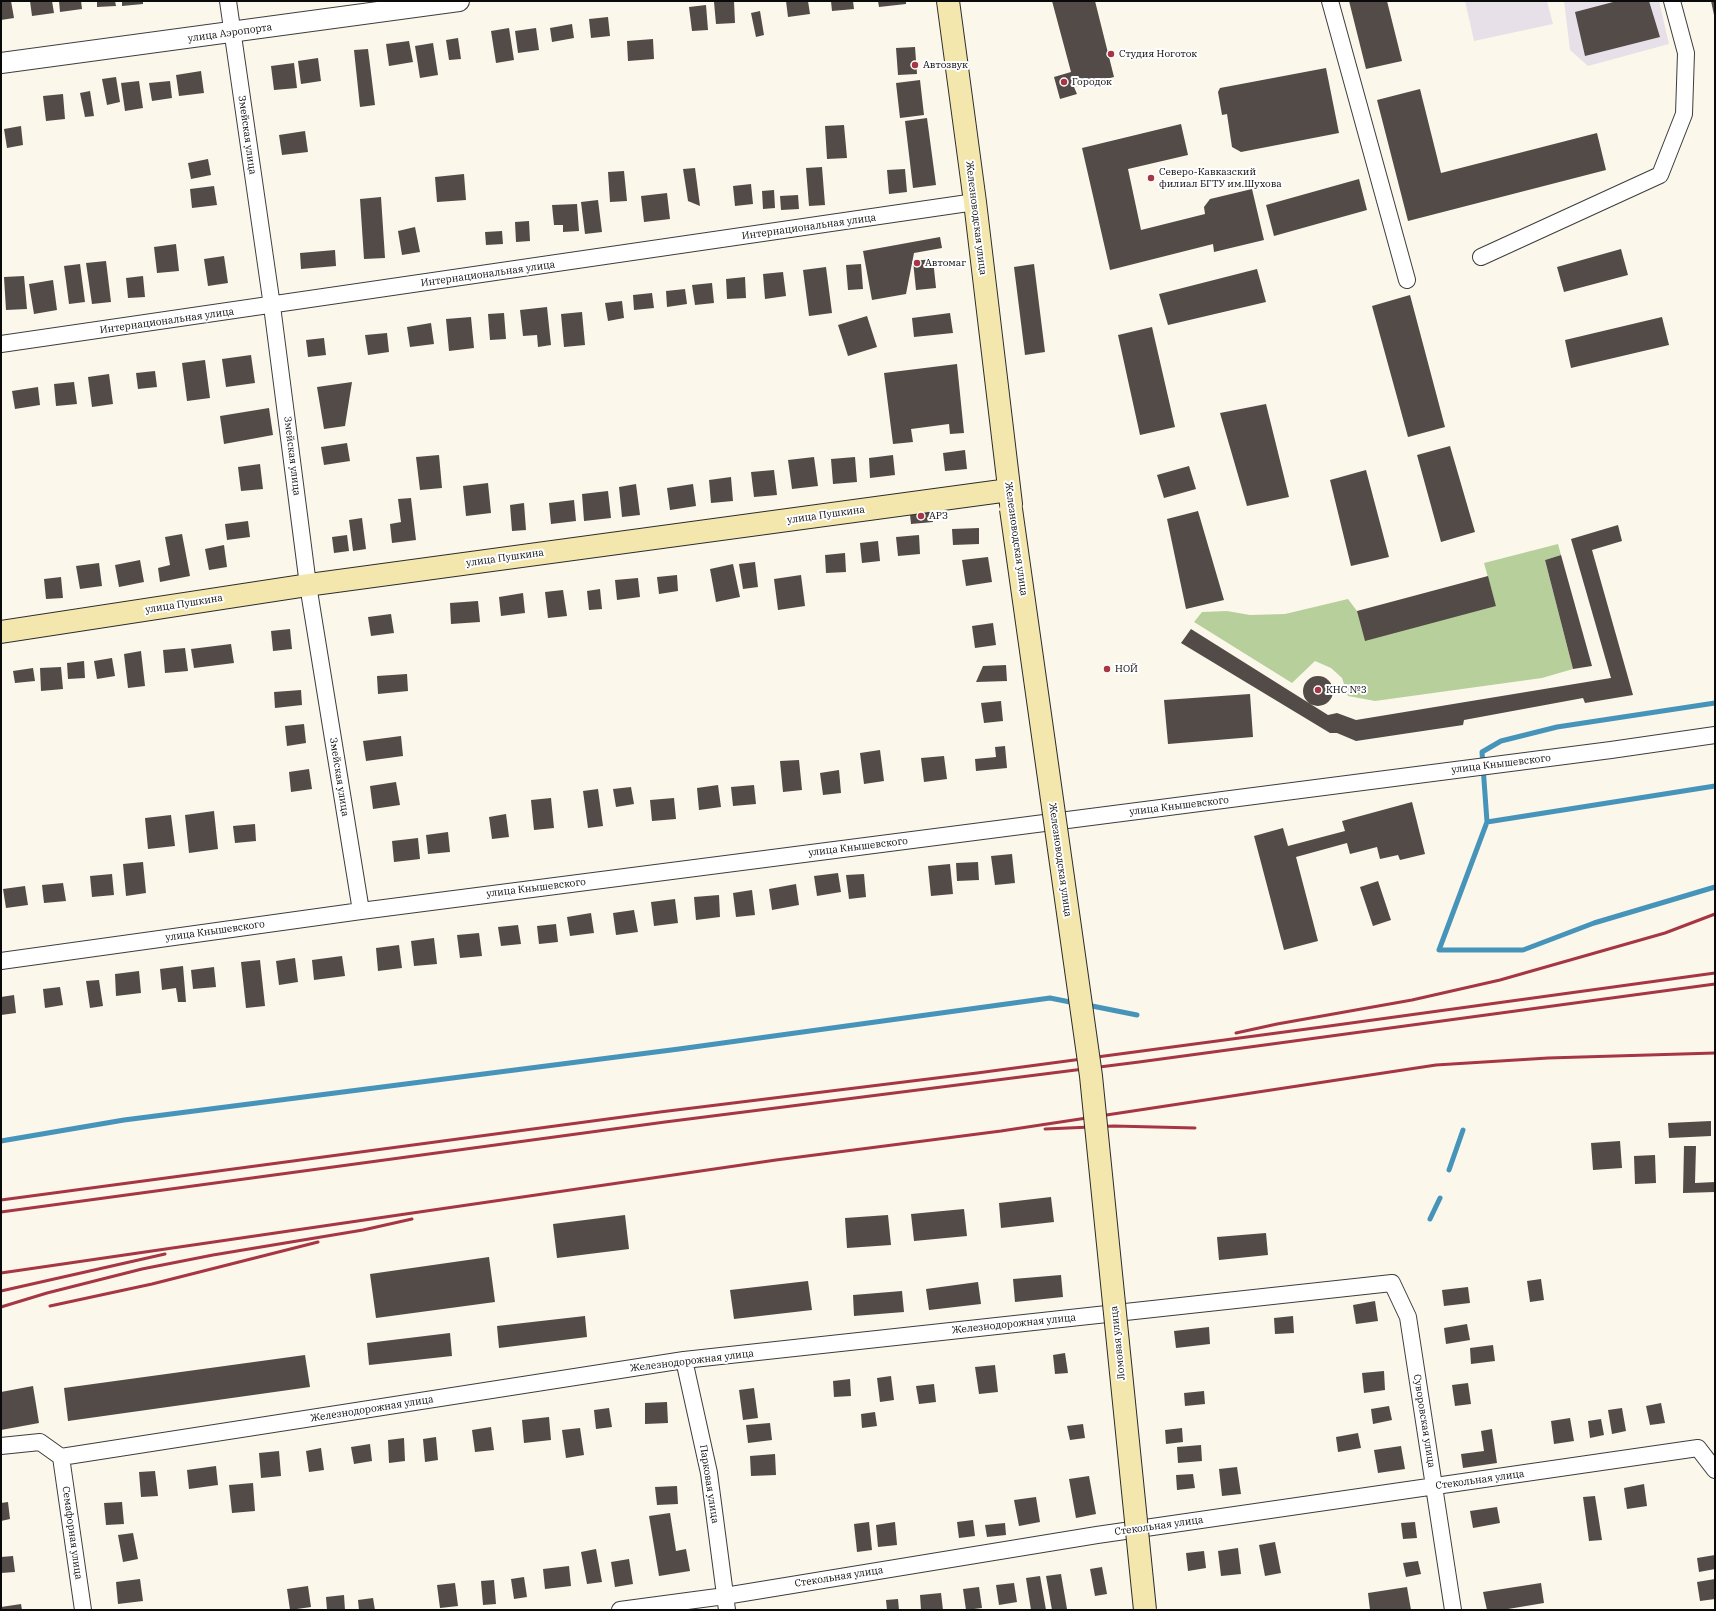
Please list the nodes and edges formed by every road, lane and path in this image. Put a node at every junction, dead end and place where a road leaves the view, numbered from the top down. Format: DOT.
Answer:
graph roads {
  1 [pos="228,1"];
  2 [pos="459,1"];
  3 [pos="948,1"];
  4 [pos="1330,1"];
  5 [pos="1672,1"];
  6 [pos="232,33"];
  7 [pos="1,63"];
  8 [pos="975,202"];
  9 [pos="1481,257"];
  10 [pos="1407,280"];
  11 [pos="272,306"];
  12 [pos="1,344"];
  13 [pos="1010,499"];
  14 [pos="308,585"];
  15 [pos="1,632"];
  16 [pos="1715,735"];
  17 [pos="361,911"];
  18 [pos="1,961"];
  19 [pos="1091,1076"];
  20 [pos="1392,1283"];
  21 [pos="684,1360"];
  22 [pos="1,1446"];
  23 [pos="61,1457"];
  24 [pos="1715,1470"];
  25 [pos="1434,1487"];
  26 [pos="726,1603"];
  27 [pos="83,1610"];
  28 [pos="620,1610"];
  29 [pos="1145,1610"];
  30 [pos="1453,1610"];
  1 -- 6 [label="street, Змейская улица"];
  2 -- 6 [label="street, улица Аэропорта"];
  3 -- 8 [label="main road, Железноводская улица"];
  4 -- 10 [label="street"];
  5 -- 9 [label="street"];
  6 -- 7 [label="street, улица Аэропорта"];
  6 -- 11 [label="street, Змейская улица"];
  8 -- 11 [label="street, Интернациональная улица"];
  8 -- 13 [label="main road, Железноводская улица"];
  11 -- 12 [label="street, Интернациональная улица"];
  11 -- 14 [label="street, Змейская улица"];
  13 -- 14 [label="main road, улица Пушкина"];
  13 -- 19 [label="main road, Железноводская улица, bridge"];
  14 -- 15 [label="main road, улица Пушкина"];
  14 -- 17 [label="street, Змейская улица"];
  16 -- 17 [label="street, улица Кнышевского"];
  17 -- 18 [label="street, улица Кнышевского"];
  19 -- 29 [label="main road, Ломовая улица, bridge"];
  20 -- 21 [label="street, Железнодорожная улица"];
  20 -- 25 [label="street, Суворовская улица"];
  21 -- 23 [label="street, Железнодорожная улица"];
  21 -- 26 [label="street, Парковая улица"];
  22 -- 23 [label="street"];
  23 -- 27 [label="street, Семафорная улица"];
  24 -- 25 [label="street, Стекольная улица"];
  25 -- 26 [label="street, Стекольная улица"];
  25 -- 30 [label="street, Суворовская улица"];
  26 -- 28 [label="street, Стекольная улица"];
}
